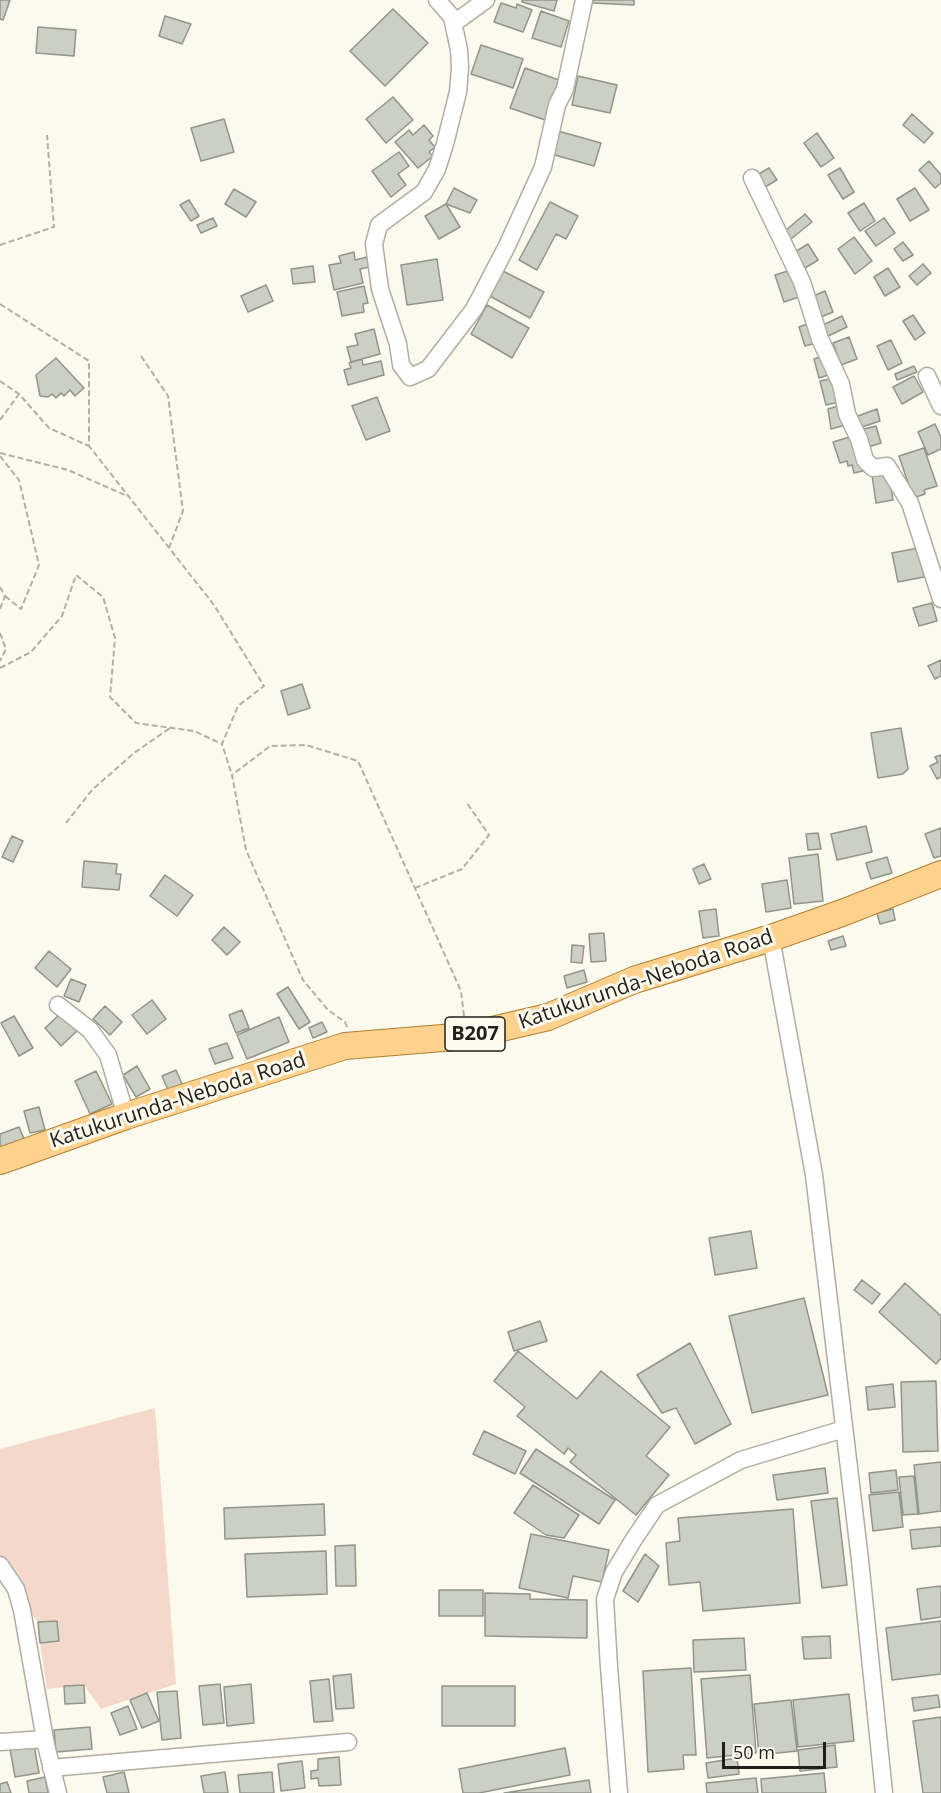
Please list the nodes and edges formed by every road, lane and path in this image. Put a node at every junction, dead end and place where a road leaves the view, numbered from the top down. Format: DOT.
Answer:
graph roads {
  1 [pos="437,0"];
  2 [pos="486,0"];
  3 [pos="584,0"];
  4 [pos="454,23"];
  5 [pos="47,135"];
  6 [pos="752,178"];
  7 [pos="0,245"];
  8 [pos="0,304"];
  9 [pos="141,356"];
  10 [pos="927,376"];
  11 [pos="0,381"];
  12 [pos="19,394"];
  13 [pos="941,406"];
  14 [pos="0,420"];
  15 [pos="89,446"];
  16 [pos="0,454"];
  17 [pos="128,496"];
  18 [pos="169,548"];
  19 [pos="0,587"];
  20 [pos="5,596"];
  21 [pos="941,599"];
  22 [pos="0,609"];
  23 [pos="0,633"];
  24 [pos="0,661"];
  25 [pos="0,668"];
  26 [pos="170,728"];
  27 [pos="222,744"];
  28 [pos="232,775"];
  29 [pos="467,803"];
  30 [pos="66,823"];
  31 [pos="941,874"];
  32 [pos="415,888"];
  33 [pos="771,938"];
  34 [pos="58,1005"];
  35 [pos="467,1036"];
  36 [pos="357,1045"];
  37 [pos="126,1116"];
  38 [pos="0,1161"];
  39 [pos="844,1429"];
  40 [pos="0,1565"];
  41 [pos="45,1739"];
  42 [pos="0,1742"];
  43 [pos="348,1742"];
  44 [pos="51,1768"];
  45 [pos="58,1793"];
  46 [pos="619,1793"];
  47 [pos="884,1793"];
  1 -- 4 [label="street"];
  2 -- 4 [label="street"];
  3 -- 4 [label="street"];
  5 -- 7 [label="path"];
  6 -- 21 [label="street"];
  8 -- 15 [label="path"];
  9 -- 18 [label="path"];
  10 -- 13 [label="street"];
  11 -- 12 [label="path"];
  12 -- 14 [label="path"];
  12 -- 15 [label="path"];
  15 -- 17 [label="path"];
  16 -- 17 [label="path"];
  16 -- 20 [label="path"];
  17 -- 18 [label="path"];
  18 -- 27 [label="path"];
  19 -- 20 [label="path"];
  20 -- 22 [label="path"];
  23 -- 24 [label="path"];
  25 -- 26 [label="path"];
  26 -- 27 [label="path"];
  26 -- 30 [label="path"];
  27 -- 28 [label="path"];
  28 -- 32 [label="path"];
  28 -- 36 [label="path"];
  29 -- 32 [label="path"];
  31 -- 33 [label="main road, Katukurunda-Neboda Road / B207"];
  32 -- 35 [label="path"];
  33 -- 35 [label="main road, Katukurunda-Neboda Road / B207"];
  33 -- 39 [label="street"];
  34 -- 37 [label="street"];
  35 -- 36 [label="main road, Katukurunda-Neboda Road / B207"];
  36 -- 37 [label="main road, Katukurunda-Neboda Road / B207"];
  37 -- 38 [label="main road, Katukurunda-Neboda Road / B207"];
  39 -- 46 [label="street"];
  39 -- 47 [label="street"];
  40 -- 41 [label="street"];
  41 -- 42 [label="street"];
  41 -- 44 [label="street"];
  43 -- 44 [label="street"];
  44 -- 45 [label="street"];
}
